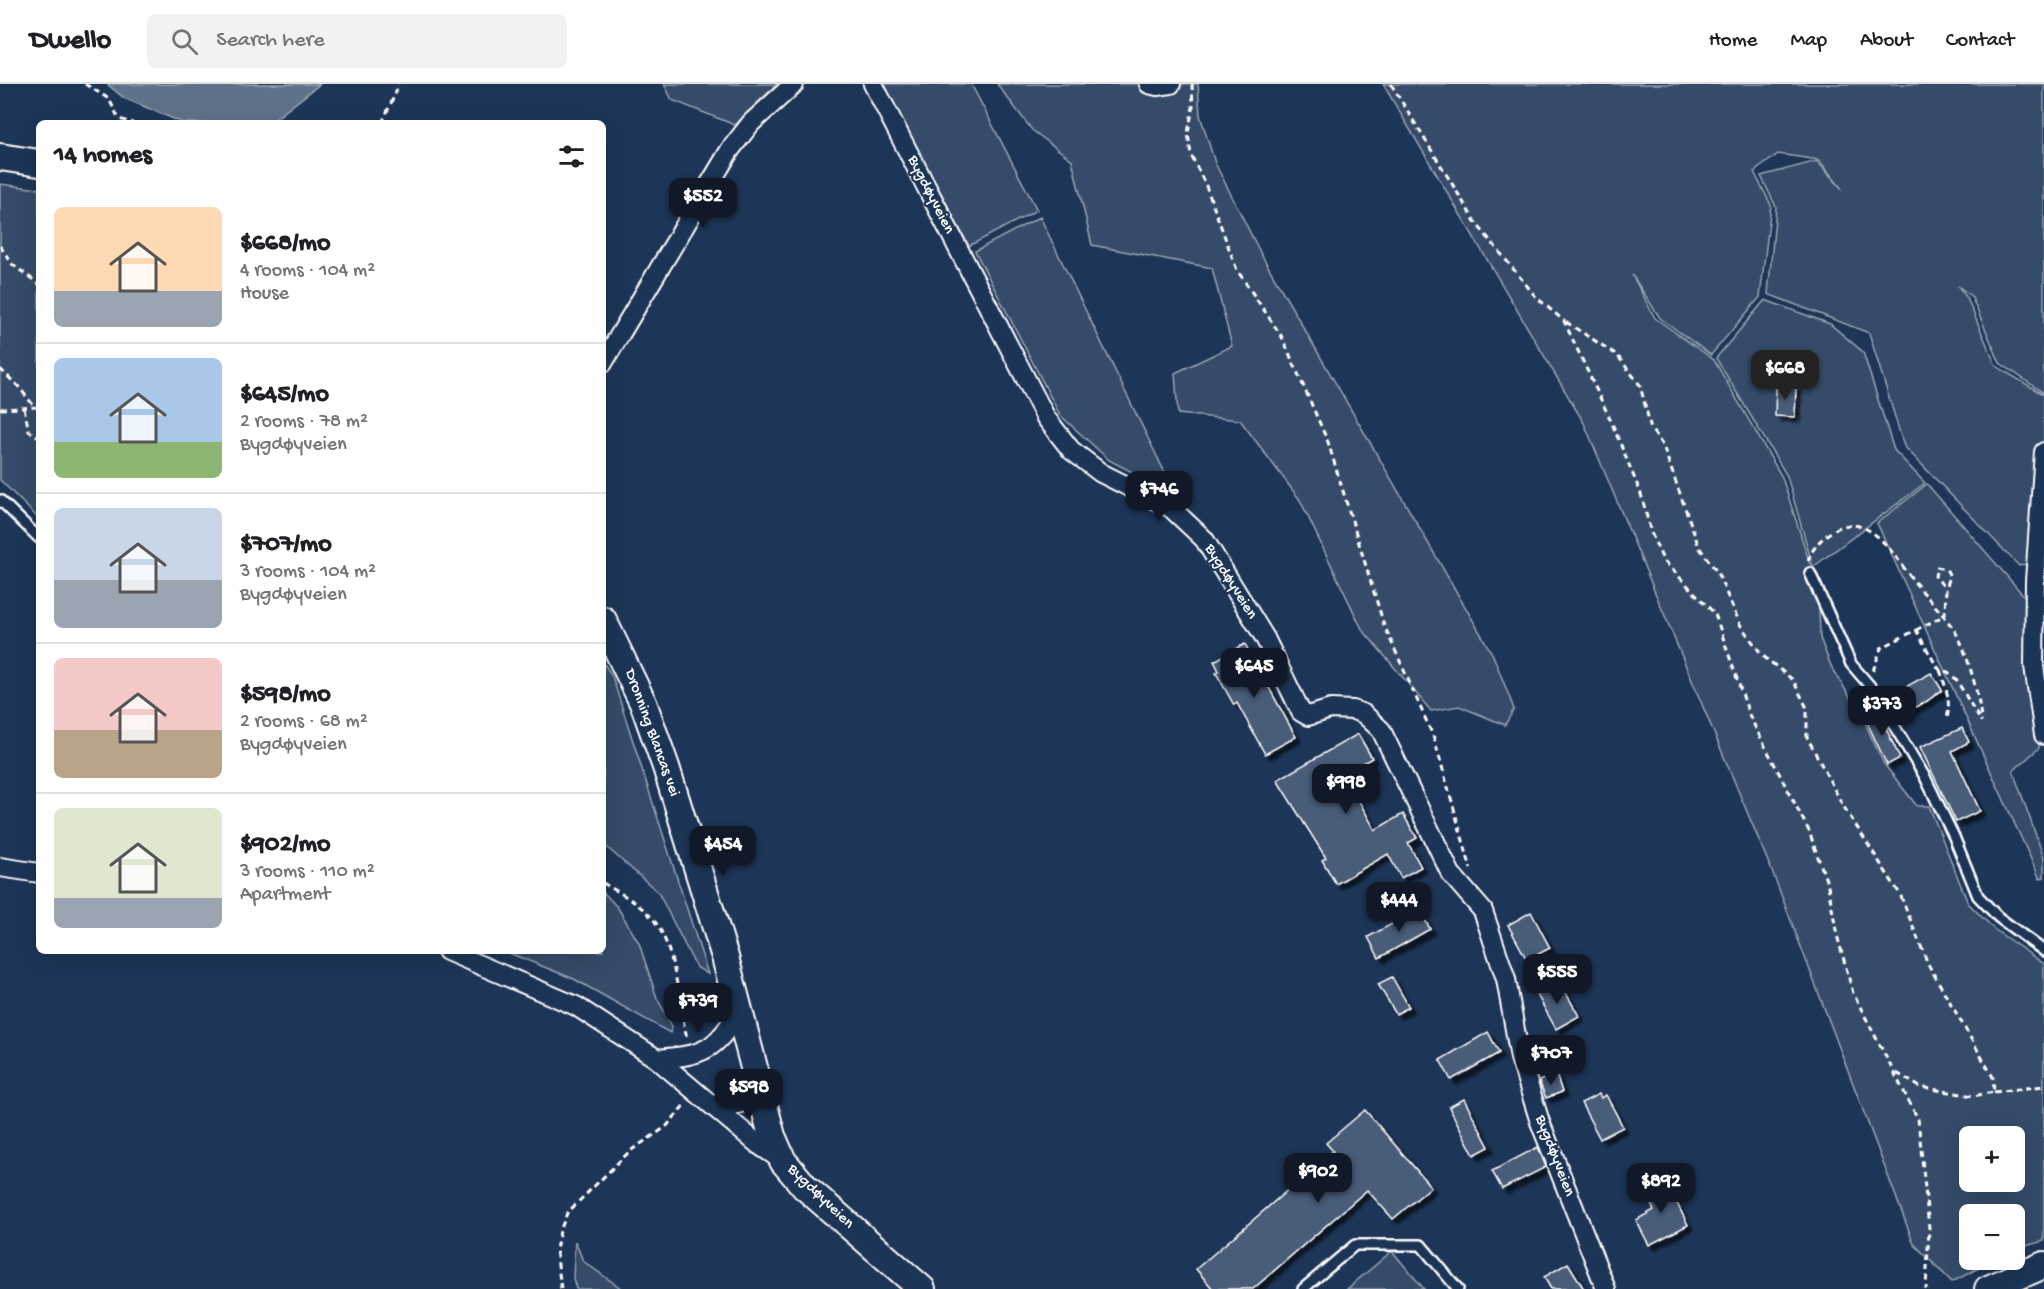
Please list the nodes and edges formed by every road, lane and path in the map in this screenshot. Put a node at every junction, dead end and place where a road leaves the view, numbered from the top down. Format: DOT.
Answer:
graph roads {
  1 [pos="85,84"];
  2 [pos="398,84"];
  3 [pos="873,84"];
  4 [pos="1149,84"];
  5 [pos="1171,84"];
  6 [pos="1192,84"];
  7 [pos="1391,84"];
  8 [pos="788,86"];
  9 [pos="122,120"];
  10 [pos="383,120"];
  11 [pos="0,157"];
  12 [pos="36,163"];
  13 [pos="0,246"];
  14 [pos="36,282"];
  15 [pos="1564,321"];
  16 [pos="606,358"];
  17 [pos="0,369"];
  18 [pos="34,406"];
  19 [pos="24,408"];
  20 [pos="0,409"];
  21 [pos="36,435"];
  22 [pos="2044,452"];
  23 [pos="0,500"];
  24 [pos="36,535"];
  25 [pos="1810,573"];
  26 [pos="1946,589"];
  27 [pos="1945,615"];
  28 [pos="606,626"];
  29 [pos="1916,630"];
  30 [pos="1940,670"];
  31 [pos="1870,686"];
  32 [pos="1947,719"];
  33 [pos="2044,735"];
  34 [pos="0,867"];
  35 [pos="1471,870"];
  36 [pos="36,873"];
  37 [pos="606,885"];
  38 [pos="2044,951"];
  39 [pos="454,954"];
  40 [pos="740,1009"];
  41 [pos="689,1046"];
  42 [pos="657,1059"];
  43 [pos="1893,1071"];
  44 [pos="2044,1086"];
  45 [pos="759,1087"];
  46 [pos="696,1090"];
  47 [pos="1994,1092"];
  48 [pos="716,1107"];
  49 [pos="783,1161"];
  50 [pos="2044,1265"];
  51 [pos="561,1289"];
  52 [pos="922,1289"];
  53 [pos="1303,1289"];
  54 [pos="1458,1289"];
  55 [pos="1606,1289"];
  56 [pos="1926,1289"];
  57 [pos="1988,1289"];
  1 -- 9 [label="path"];
  2 -- 10 [label="path"];
  3 -- 55 [label="street, Bygdøyveien"];
  4 -- 5 [label="street"];
  6 -- 35 [label="path"];
  7 -- 15 [label="path"];
  8 -- 16 [label="street"];
  11 -- 12 [label="street"];
  13 -- 14 [label="path"];
  15 -- 43 [label="path"];
  15 -- 47 [label="path"];
  17 -- 18 [label="path"];
  18 -- 19 [label="path"];
  19 -- 20 [label="path"];
  19 -- 21 [label="path"];
  22 -- 33 [label="street"];
  23 -- 24 [label="lane"];
  25 -- 27 [label="path"];
  25 -- 31 [label="lane"];
  26 -- 26 [label="path"];
  26 -- 27 [label="path"];
  27 -- 29 [label="path"];
  27 -- 30 [label="path"];
  28 -- 40 [label="street, Dronning Blancas vei"];
  29 -- 30 [label="path"];
  29 -- 31 [label="path"];
  30 -- 32 [label="path"];
  31 -- 38 [label="lane"];
  34 -- 36 [label="street"];
  37 -- 41 [label="path"];
  39 -- 42 [label="street, Bygdøyveien"];
  40 -- 42 [label="street"];
  40 -- 45 [label="street, Dronning Blancas vei"];
  42 -- 46 [label="street, Bygdøyveien"];
  43 -- 47 [label="path"];
  43 -- 56 [label="path"];
  44 -- 47 [label="path"];
  45 -- 48 [label="street"];
  45 -- 49 [label="street, Dronning Blancas vei"];
  46 -- 48 [label="street, Bygdøyveien"];
  46 -- 51 [label="path"];
  48 -- 49 [label="street, Bygdøyveien"];
  49 -- 52 [label="street, Bygdøyveien"];
  50 -- 57 [label="street"];
  53 -- 54 [label="lane"];
}
